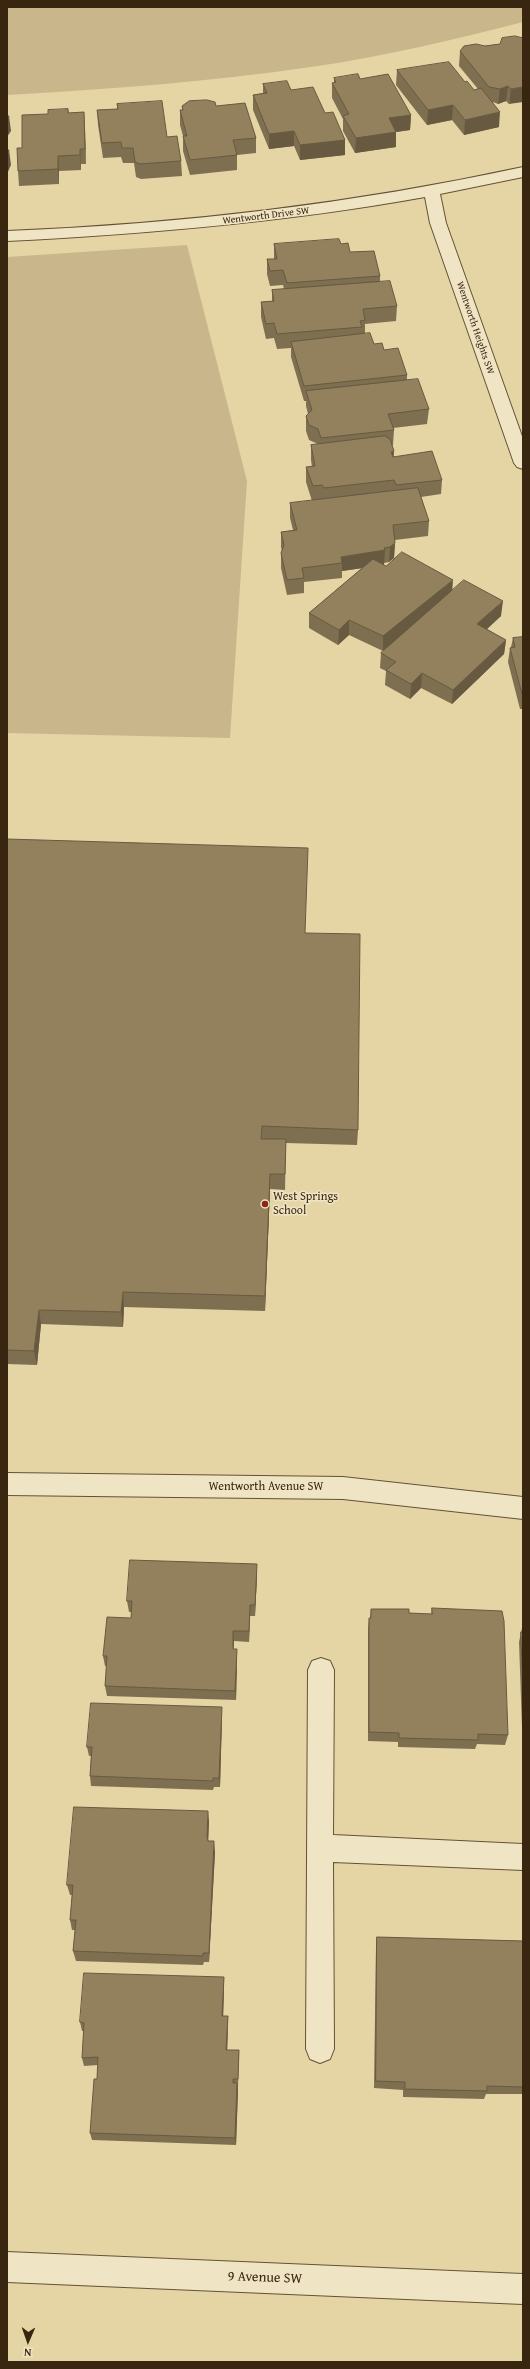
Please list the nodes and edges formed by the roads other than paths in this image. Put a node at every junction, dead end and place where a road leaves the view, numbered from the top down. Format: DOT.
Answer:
graph roads {
  1 [pos="523,172"];
  2 [pos="432,192"];
  3 [pos="7,236"];
  4 [pos="523,463"];
  5 [pos="7,1484"];
  6 [pos="523,1508"];
  7 [pos="321,1670"];
  8 [pos="320,1848"];
  9 [pos="523,1857"];
  10 [pos="320,2049"];
  11 [pos="7,2267"];
  12 [pos="523,2289"];
  1 -- 2 [label="street, Wentworth Drive SW"];
  2 -- 3 [label="street, Wentworth Drive SW"];
  2 -- 4 [label="street, Wentworth Heights SW"];
  5 -- 6 [label="street, Wentworth Avenue SW"];
  7 -- 8 [label="street"];
  8 -- 9 [label="street"];
  8 -- 10 [label="street"];
  11 -- 12 [label="street, 9 Avenue SW"];
}
